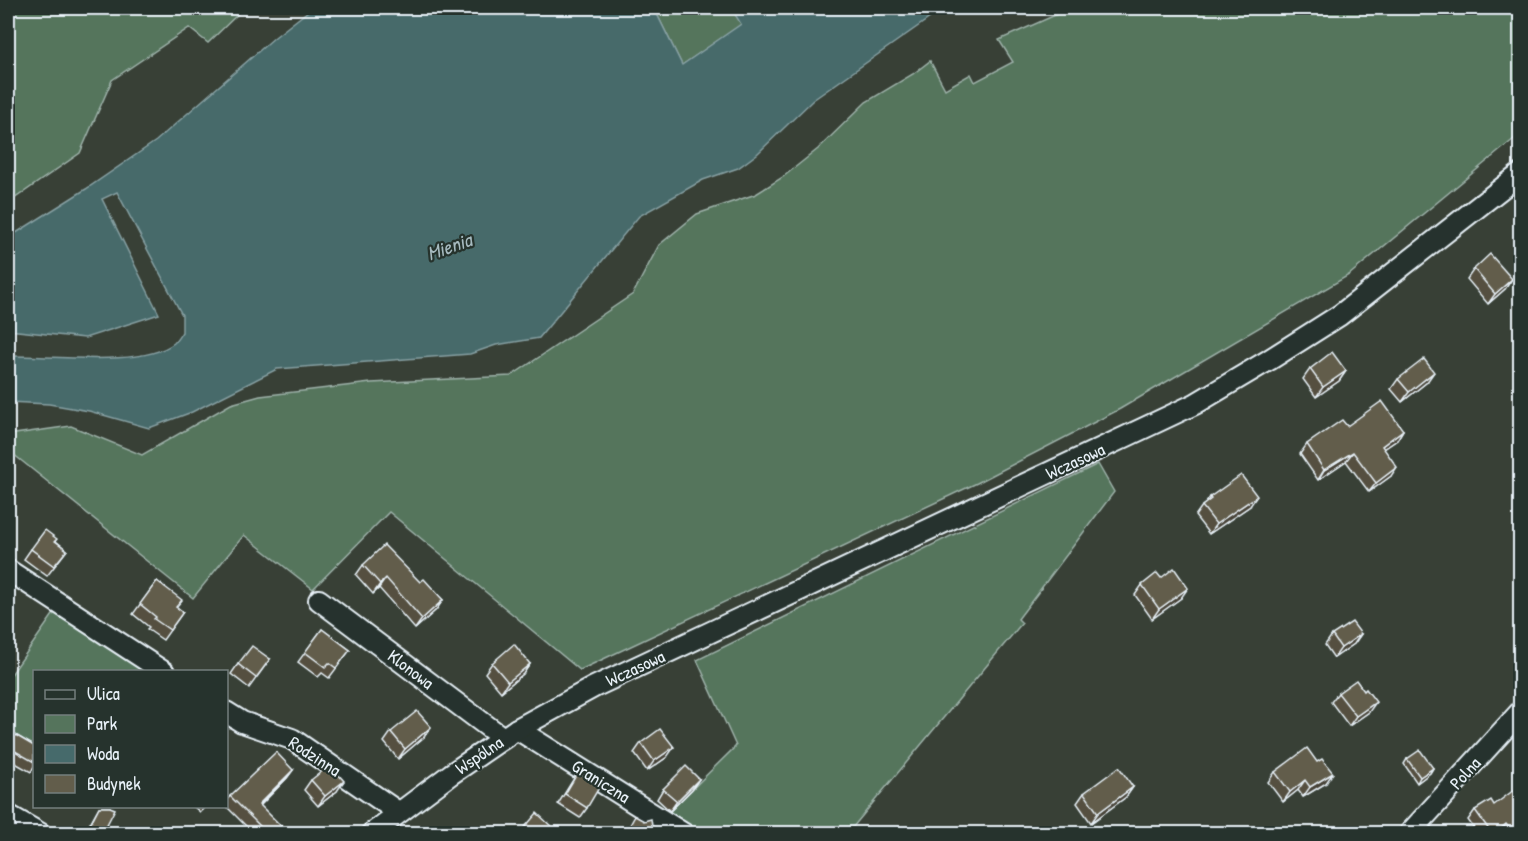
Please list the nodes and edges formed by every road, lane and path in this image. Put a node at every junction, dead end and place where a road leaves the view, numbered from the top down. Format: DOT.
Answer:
graph roads {
  1 [pos="1521,174"];
  2 [pos="8,570"];
  3 [pos="319,600"];
  4 [pos="161,670"];
  5 [pos="594,687"];
  6 [pos="1521,711"];
  7 [pos="228,712"];
  8 [pos="510,734"];
  9 [pos="398,812"];
  10 [pos="8,815"];
  11 [pos="41,834"];
  12 [pos="371,834"];
  13 [pos="684,834"];
  14 [pos="1409,834"];
  1 -- 5 [label="street, Wczasowa"];
  2 -- 4 [label="street"];
  3 -- 8 [label="street, Klonowa"];
  5 -- 8 [label="street, Wspólna"];
  6 -- 14 [label="street, Polna"];
  7 -- 9 [label="street, Rodzinna"];
  8 -- 9 [label="street, Wspólna"];
  8 -- 13 [label="street, Graniczna"];
  9 -- 12 [label="street, Wspólna"];
  10 -- 11 [label="street"];
}
